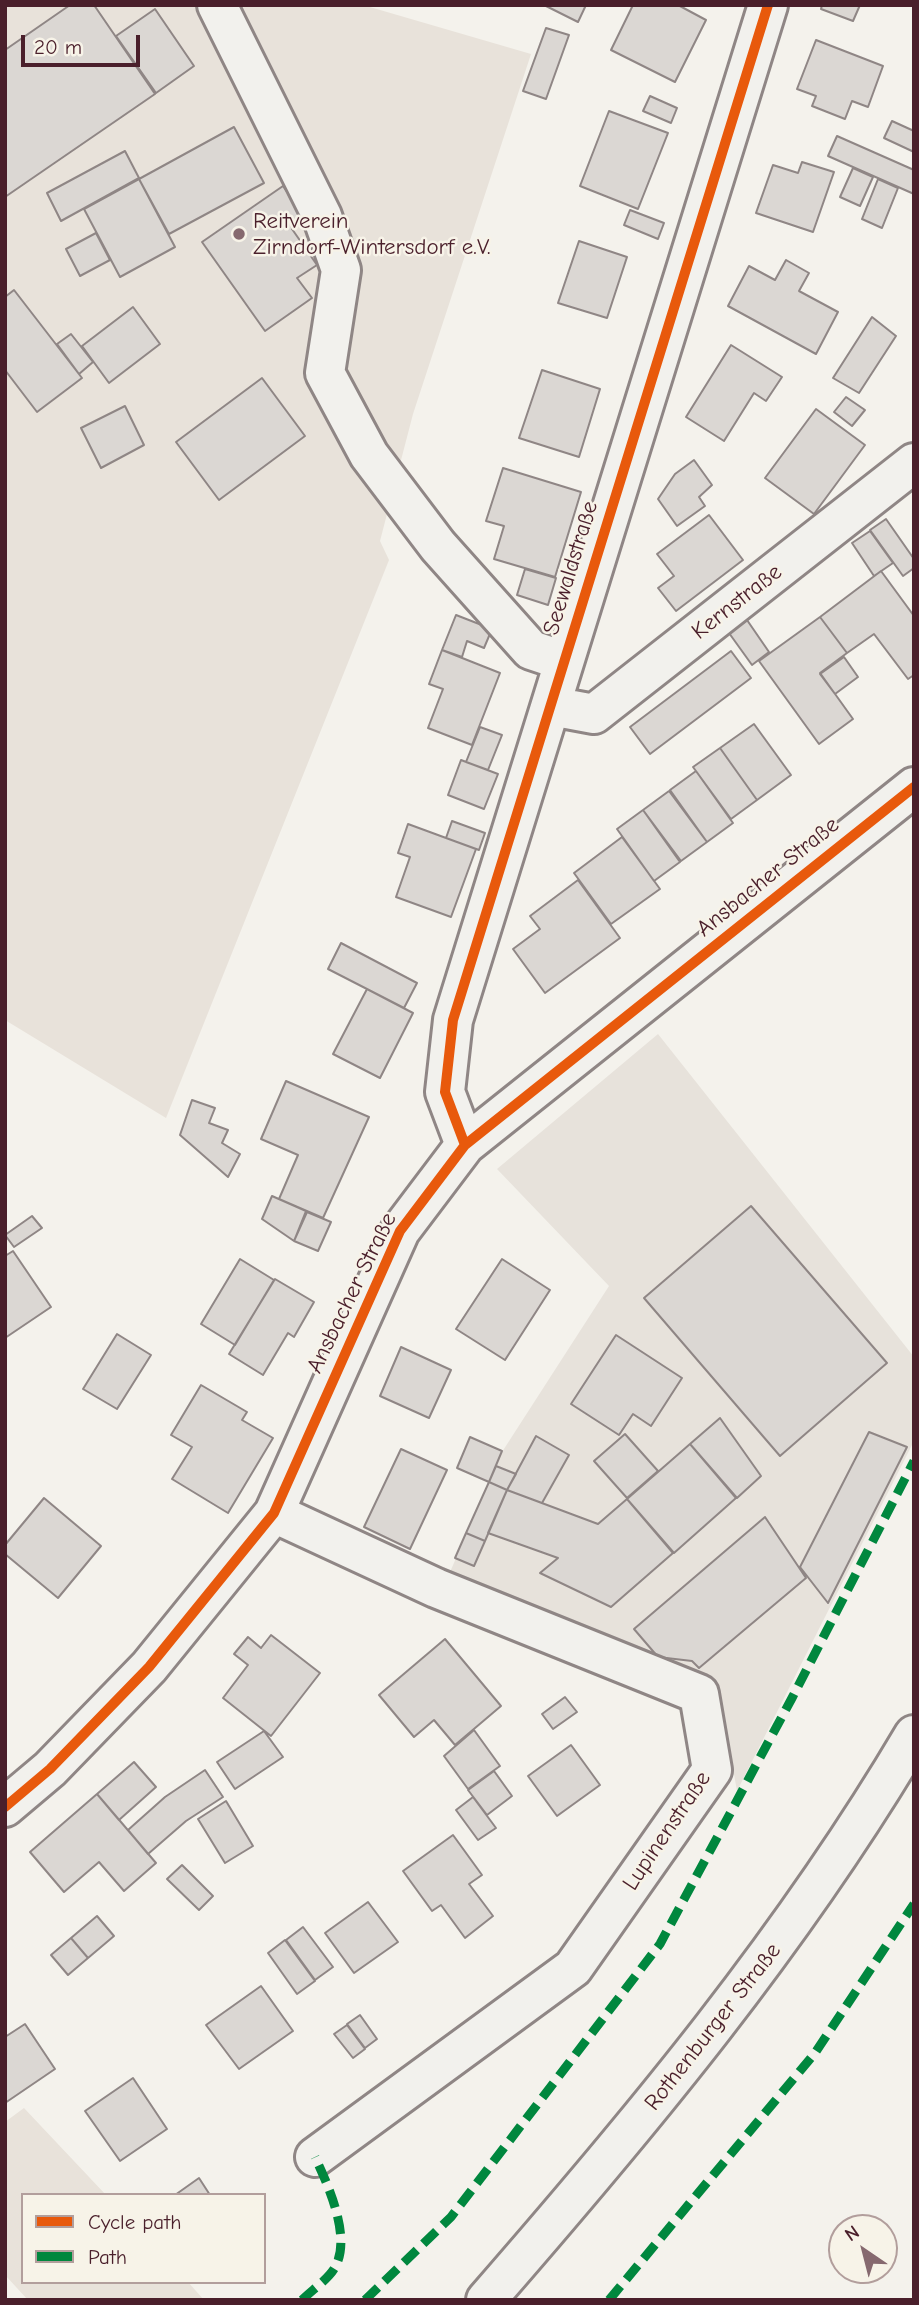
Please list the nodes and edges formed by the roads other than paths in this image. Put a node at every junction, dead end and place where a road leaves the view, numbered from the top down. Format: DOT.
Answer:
graph roads {
  1 [pos="217,5"];
  2 [pos="768,5"];
  3 [pos="914,463"];
  4 [pos="564,661"];
  5 [pos="551,706"];
  6 [pos="914,787"];
  7 [pos="465,1145"];
  8 [pos="274,1513"];
  9 [pos="914,1735"];
  10 [pos="5,1807"];
  11 [pos="315,2157"];
  12 [pos="486,2300"];
  1 -- 4 [label="street, Seewaldstraße"];
  2 -- 4 [label="street, Seewaldstraße"];
  3 -- 5 [label="street, Kernstraße"];
  4 -- 5 [label="street, Seewaldstraße"];
  5 -- 7 [label="street, Seewaldstraße"];
  6 -- 7 [label="street, Ansbacher Straße"];
  7 -- 8 [label="street, Ansbacher Straße"];
  8 -- 10 [label="street, Ansbacher Straße"];
  8 -- 11 [label="street, Lupinenstraße"];
  9 -- 12 [label="street, Rothenburger Straße"];
}
